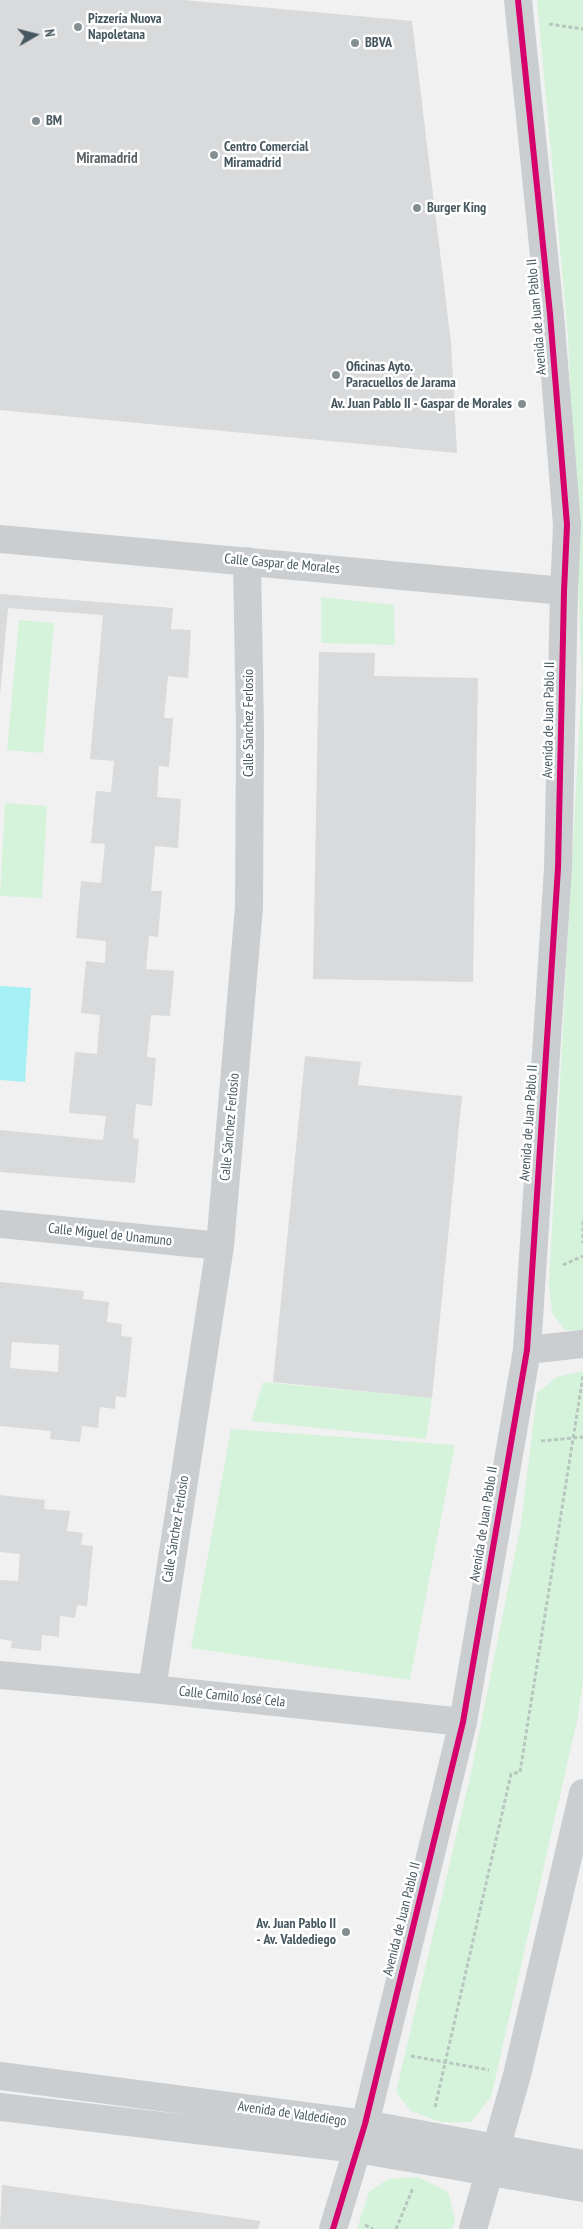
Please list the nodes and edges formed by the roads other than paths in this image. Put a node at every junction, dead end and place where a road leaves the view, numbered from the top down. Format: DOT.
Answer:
graph roads {
  1 [pos="518,0"];
  2 [pos="0,539"];
  3 [pos="247,561"];
  4 [pos="564,591"];
  5 [pos="0,1224"];
  6 [pos="220,1246"];
  7 [pos="583,1344"];
  8 [pos="527,1350"];
  9 [pos="0,1675"];
  10 [pos="152,1689"];
  11 [pos="463,1722"];
  12 [pos="583,1793"];
  13 [pos="0,2076"];
  14 [pos="0,2107"];
  15 [pos="365,2124"];
  16 [pos="357,2150"];
  17 [pos="492,2160"];
  18 [pos="583,2164"];
  19 [pos="583,2188"];
  20 [pos="333,2229"];
  21 [pos="473,2229"];
  1 -- 4 [label="street, Avenida de Juan Pablo II"];
  2 -- 3 [label="street, Calle Gaspar de Morales"];
  3 -- 4 [label="street, Calle Gaspar de Morales"];
  3 -- 6 [label="street, Calle Sánchez Ferlosio"];
  4 -- 8 [label="street, Avenida de Juan Pablo II"];
  5 -- 6 [label="street, Calle Miguel de Unamuno"];
  6 -- 10 [label="street, Calle Sánchez Ferlosio"];
  7 -- 8 [label="street"];
  8 -- 11 [label="street, Avenida de Juan Pablo II"];
  9 -- 10 [label="street, Calle Camilo José Cela"];
  10 -- 11 [label="street, Calle Camilo José Cela"];
  11 -- 15 [label="street, Avenida de Juan Pablo II"];
  12 -- 17 [label="street"];
  13 -- 15 [label="street, Avenida de Valdediego"];
  14 -- 16 [label="street, Avenida de Valdediego"];
  15 -- 16 [label="street, Avenida de Juan Pablo II"];
  15 -- 17 [label="street, Avenida de Valdediego"];
  16 -- 17 [label="street, Avenida de Valdediego"];
  16 -- 20 [label="street, Avenida de Juan Pablo II"];
  17 -- 18 [label="street, Avenida de Valdediego"];
  17 -- 19 [label="street, Avenida de Valdediego"];
  17 -- 21 [label="street"];
}
